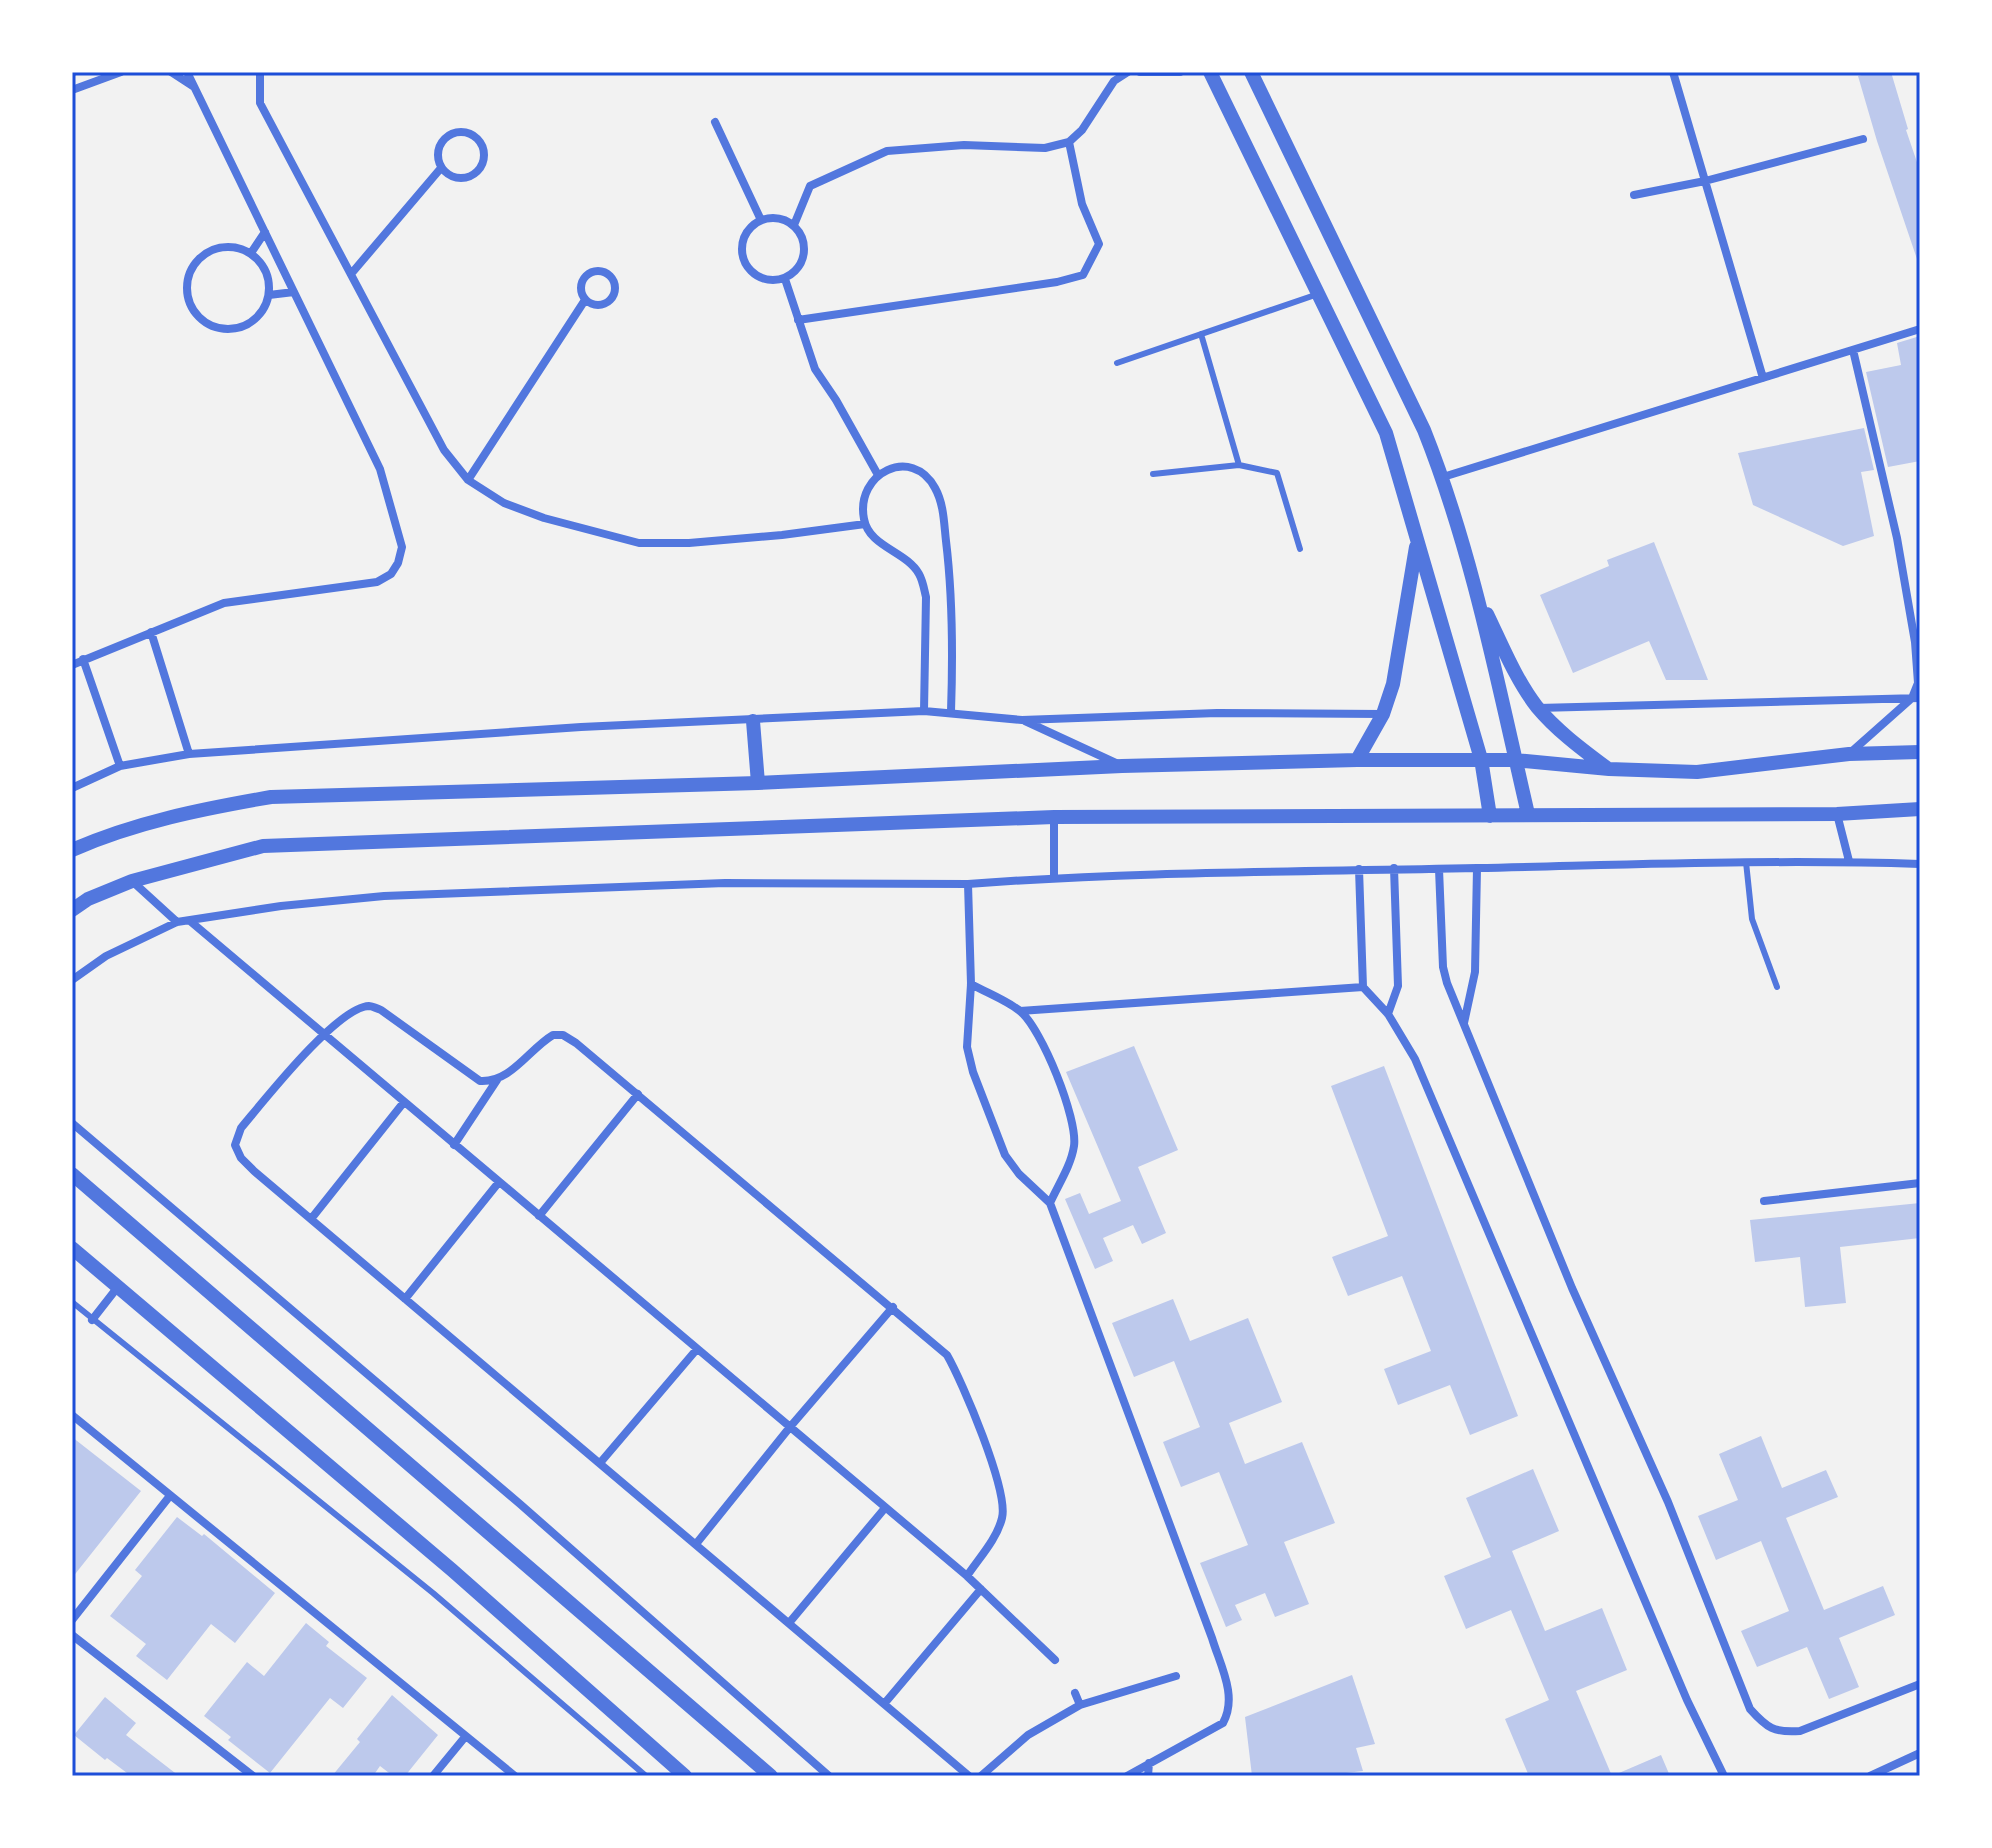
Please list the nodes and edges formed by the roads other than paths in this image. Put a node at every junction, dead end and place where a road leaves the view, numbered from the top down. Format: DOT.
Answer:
graph roads {
  1 [pos="121,72"];
  2 [pos="171,72"];
  3 [pos="187,72"];
  4 [pos="260,72"];
  5 [pos="1128,72"];
  6 [pos="1140,72"];
  7 [pos="1180,72"];
  8 [pos="1210,72"];
  9 [pos="1251,72"];
  10 [pos="1673,72"];
  11 [pos="194,87"];
  12 [pos="72,90"];
  13 [pos="715,122"];
  14 [pos="1863,139"];
  15 [pos="1069,142"];
  16 [pos="441,168"];
  17 [pos="1705,181"];
  18 [pos="1634,195"];
  19 [pos="761,220"];
  20 [pos="794,225"];
  21 [pos="265,232"];
  22 [pos="251,253"];
  23 [pos="351,274"];
  24 [pos="785,279"];
  25 [pos="294,292"];
  26 [pos="1318,294"];
  27 [pos="269,295"];
  28 [pos="585,300"];
  29 [pos="798,320"];
  30 [pos="1920,329"];
  31 [pos="1201,334"];
  32 [pos="1853,350"];
  33 [pos="1117,363"];
  34 [pos="1763,378"];
  35 [pos="1239,465"];
  36 [pos="1153,474"];
  37 [pos="878,475"];
  38 [pos="1443,477"];
  39 [pos="468,480"];
  40 [pos="865,524"];
  41 [pos="1417,541"];
  42 [pos="1300,549"];
  43 [pos="1476,593"];
  44 [pos="1920,593"];
  45 [pos="1908,595"];
  46 [pos="151,632"];
  47 [pos="83,659"];
  48 [pos="72,665"];
  49 [pos="1916,698"];
  50 [pos="1538,708"];
  51 [pos="924,711"];
  52 [pos="951,712"];
  53 [pos="1383,714"];
  54 [pos="1022,720"];
  55 [pos="753,721"];
  56 [pos="1920,752"];
  57 [pos="189,754"];
  58 [pos="1849,754"];
  59 [pos="1481,759"];
  60 [pos="1357,760"];
  61 [pos="1515,760"];
  62 [pos="120,766"];
  63 [pos="1122,766"];
  64 [pos="1609,769"];
  65 [pos="758,783"];
  66 [pos="72,788"];
  67 [pos="1920,809"];
  68 [pos="1528,814"];
  69 [pos="1837,814"];
  70 [pos="1490,816"];
  71 [pos="1054,817"];
  72 [pos="72,850"];
  73 [pos="1849,861"];
  74 [pos="1746,862"];
  75 [pos="1920,864"];
  76 [pos="1394,868"];
  77 [pos="1477,868"];
  78 [pos="1359,869"];
  79 [pos="1439,869"];
  80 [pos="1054,877"];
  81 [pos="132,881"];
  82 [pos="968,884"];
  83 [pos="72,910"];
  84 [pos="190,921"];
  85 [pos="177,922"];
  86 [pos="72,980"];
  87 [pos="971,984"];
  88 [pos="1363,987"];
  89 [pos="1777,987"];
  90 [pos="1020,1011"];
  91 [pos="1388,1014"];
  92 [pos="1464,1023"];
  93 [pos="323,1034"];
  94 [pos="498,1080"];
  95 [pos="638,1094"];
  96 [pos="404,1102"];
  97 [pos="72,1123"];
  98 [pos="454,1145"];
  99 [pos="72,1174"];
  100 [pos="499,1182"];
  101 [pos="1920,1183"];
  102 [pos="1764,1201"];
  103 [pos="1050,1203"];
  104 [pos="539,1216"];
  105 [pos="311,1219"];
  106 [pos="72,1248"];
  107 [pos="117,1288"];
  108 [pos="405,1299"];
  109 [pos="72,1302"];
  110 [pos="893,1307"];
  111 [pos="92,1320"];
  112 [pos="697,1349"];
  113 [pos="72,1415"];
  114 [pos="790,1427"];
  115 [pos="600,1463"];
  116 [pos="169,1497"];
  117 [pos="885,1508"];
  118 [pos="696,1544"];
  119 [pos="967,1576"];
  120 [pos="981,1589"];
  121 [pos="72,1620"];
  122 [pos="789,1623"];
  123 [pos="72,1635"];
  124 [pos="1055,1660"];
  125 [pos="1176,1676"];
  126 [pos="1920,1684"];
  127 [pos="1075,1693"];
  128 [pos="884,1704"];
  129 [pos="1080,1705"];
  130 [pos="465,1737"];
  131 [pos="1920,1753"];
  132 [pos="1149,1763"];
  133 [pos="253,1776"];
  134 [pos="433,1776"];
  135 [pos="515,1776"];
  136 [pos="646,1776"];
  137 [pos="685,1776"];
  138 [pos="771,1776"];
  139 [pos="829,1776"];
  140 [pos="969,1776"];
  141 [pos="981,1776"];
  142 [pos="1127,1776"];
  143 [pos="1148,1776"];
  144 [pos="1724,1776"];
  145 [pos="1870,1776"];
  1 -- 12 [label="street"];
  2 -- 11 [label="street"];
  3 -- 11 [label="street"];
  4 -- 23 [label="street"];
  5 -- 15 [label="street"];
  6 -- 7 [label="street"];
  8 -- 26 [label="street"];
  9 -- 38 [label="street"];
  10 -- 17 [label="street"];
  11 -- 21 [label="street"];
  13 -- 19 [label="street"];
  14 -- 17 [label="street"];
  15 -- 20 [label="street"];
  15 -- 29 [label="street"];
  16 -- 16 [label="street"];
  16 -- 23 [label="street"];
  17 -- 18 [label="street"];
  17 -- 34 [label="street"];
  19 -- 20 [label="street"];
  19 -- 24 [label="street"];
  20 -- 24 [label="street"];
  21 -- 22 [label="street"];
  21 -- 25 [label="street"];
  22 -- 27 [label="street"];
  22 -- 27 [label="street"];
  23 -- 39 [label="street"];
  24 -- 29 [label="street"];
  25 -- 27 [label="street"];
  25 -- 46 [label="street"];
  26 -- 31 [label="lane"];
  26 -- 41 [label="street"];
  28 -- 28 [label="street"];
  28 -- 39 [label="street"];
  29 -- 37 [label="street"];
  30 -- 32 [label="street"];
  31 -- 33 [label="lane"];
  31 -- 35 [label="lane"];
  32 -- 34 [label="street"];
  32 -- 45 [label="street"];
  34 -- 38 [label="street"];
  35 -- 36 [label="lane"];
  35 -- 42 [label="lane"];
  37 -- 40 [label="street"];
  37 -- 52 [label="street"];
  38 -- 43 [label="street"];
  39 -- 40 [label="street"];
  40 -- 51 [label="street"];
  41 -- 53 [label="street"];
  41 -- 59 [label="street"];
  43 -- 50 [label="street"];
  43 -- 61 [label="street"];
  44 -- 45 [label="street"];
  45 -- 49 [label="street"];
  46 -- 47 [label="street"];
  46 -- 57 [label="street"];
  47 -- 48 [label="street"];
  47 -- 62 [label="street"];
  49 -- 50 [label="street"];
  49 -- 58 [label="street"];
  50 -- 64 [label="street"];
  51 -- 52 [label="street"];
  51 -- 55 [label="street"];
  52 -- 54 [label="street"];
  53 -- 54 [label="street"];
  53 -- 60 [label="street"];
  54 -- 63 [label="street"];
  55 -- 57 [label="street"];
  55 -- 65 [label="street"];
  56 -- 58 [label="street"];
  57 -- 62 [label="street"];
  58 -- 64 [label="street"];
  59 -- 60 [label="street"];
  59 -- 61 [label="street"];
  59 -- 70 [label="street"];
  60 -- 63 [label="street"];
  61 -- 64 [label="street"];
  61 -- 68 [label="street"];
  62 -- 66 [label="street"];
  63 -- 65 [label="street"];
  65 -- 72 [label="street"];
  67 -- 69 [label="street"];
  68 -- 69 [label="street"];
  68 -- 70 [label="street"];
  69 -- 73 [label="street"];
  70 -- 71 [label="street"];
  71 -- 80 [label="street"];
  71 -- 81 [label="street"];
  73 -- 74 [label="street"];
  73 -- 75 [label="street"];
  74 -- 77 [label="street"];
  74 -- 89 [label="lane"];
  76 -- 78 [label="street"];
  76 -- 79 [label="street"];
  76 -- 91 [label="street"];
  77 -- 79 [label="street"];
  77 -- 92 [label="street"];
  78 -- 80 [label="street"];
  78 -- 88 [label="street"];
  79 -- 92 [label="street"];
  80 -- 82 [label="street"];
  81 -- 83 [label="street"];
  81 -- 85 [label="street"];
  82 -- 84 [label="street"];
  82 -- 87 [label="street"];
  84 -- 85 [label="street"];
  84 -- 93 [label="street"];
  85 -- 86 [label="street"];
  87 -- 90 [label="street"];
  87 -- 103 [label="street"];
  88 -- 90 [label="street"];
  88 -- 91 [label="street"];
  90 -- 103 [label="street"];
  91 -- 144 [label="street"];
  92 -- 126 [label="street"];
  93 -- 94 [label="street"];
  93 -- 96 [label="street"];
  93 -- 105 [label="street"];
  94 -- 95 [label="street"];
  94 -- 98 [label="street"];
  95 -- 104 [label="street"];
  95 -- 110 [label="street"];
  96 -- 98 [label="street"];
  96 -- 105 [label="street"];
  97 -- 139 [label="street"];
  98 -- 100 [label="street"];
  99 -- 138 [label="street"];
  100 -- 104 [label="street"];
  100 -- 108 [label="street"];
  101 -- 102 [label="street"];
  103 -- 132 [label="street"];
  104 -- 112 [label="street"];
  105 -- 108 [label="street"];
  106 -- 107 [label="street"];
  107 -- 111 [label="street"];
  107 -- 137 [label="street"];
  108 -- 115 [label="street"];
  109 -- 111 [label="lane"];
  110 -- 114 [label="street"];
  110 -- 119 [label="street"];
  111 -- 136 [label="lane"];
  112 -- 114 [label="street"];
  112 -- 115 [label="street"];
  113 -- 116 [label="street"];
  114 -- 117 [label="street"];
  114 -- 118 [label="street"];
  115 -- 118 [label="street"];
  116 -- 121 [label="street"];
  116 -- 130 [label="street"];
  117 -- 119 [label="street"];
  117 -- 122 [label="street"];
  118 -- 122 [label="street"];
  119 -- 120 [label="street"];
  120 -- 124 [label="street"];
  120 -- 128 [label="street"];
  122 -- 128 [label="street"];
  123 -- 133 [label="street"];
  125 -- 129 [label="street"];
  127 -- 129 [label="street"];
  128 -- 140 [label="street"];
  129 -- 141 [label="street"];
  130 -- 134 [label="street"];
  130 -- 135 [label="street"];
  131 -- 145 [label="street"];
  132 -- 142 [label="street"];
  132 -- 143 [label="street"];
}
